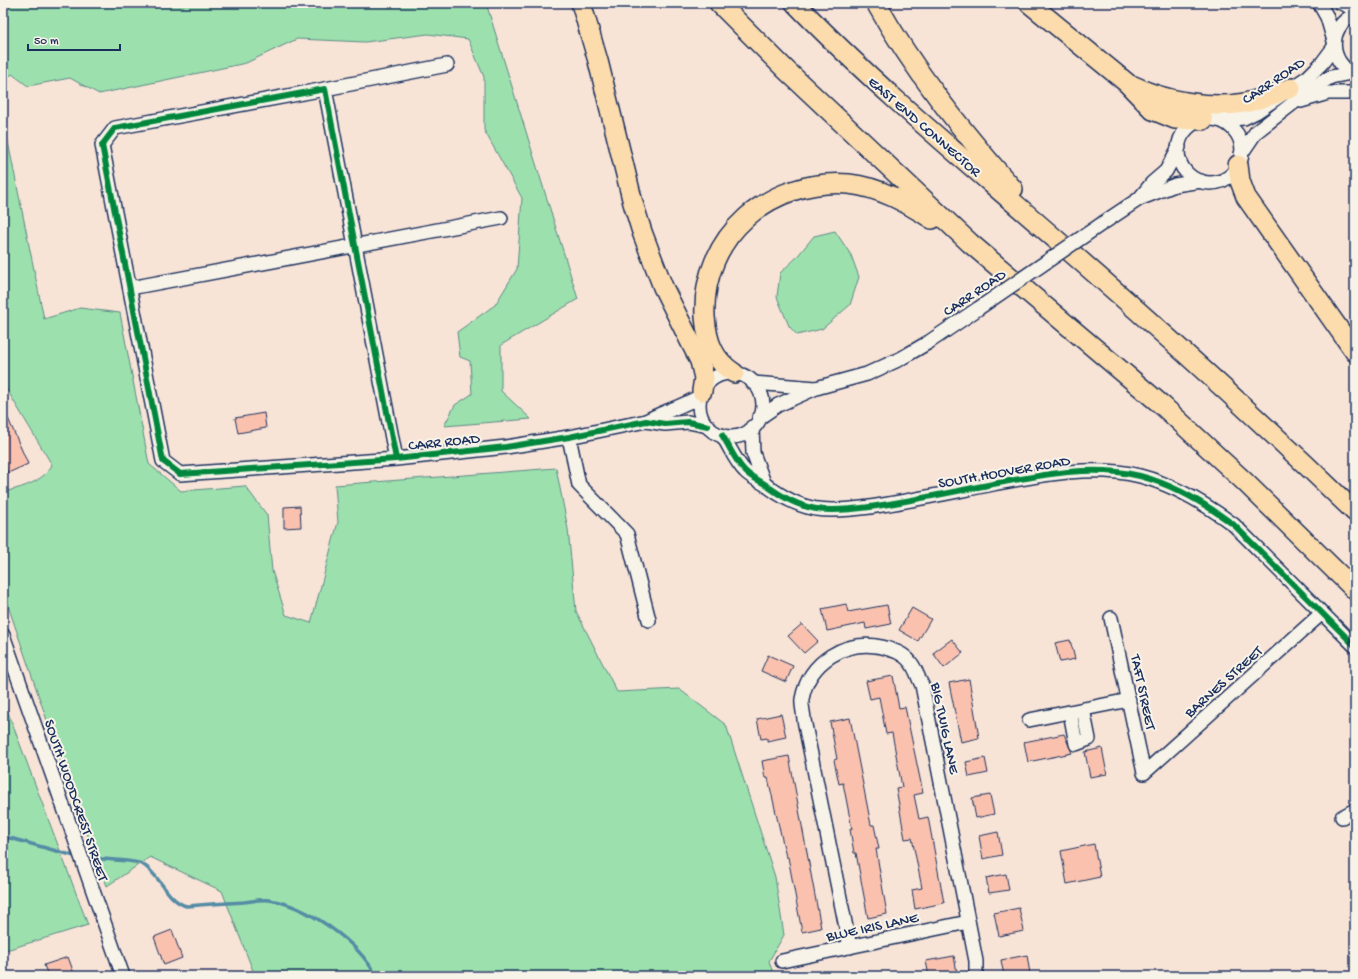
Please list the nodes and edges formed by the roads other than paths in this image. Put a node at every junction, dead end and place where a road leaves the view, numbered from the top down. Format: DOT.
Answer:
graph roads {
  1 [pos="581,3"];
  2 [pos="719,3"];
  3 [pos="796,3"];
  4 [pos="876,3"];
  5 [pos="1029,3"];
  6 [pos="1320,3"];
  7 [pos="1342,3"];
  8 [pos="1355,9"];
  9 [pos="1355,15"];
  10 [pos="1334,44"];
  11 [pos="447,65"];
  12 [pos="1353,74"];
  13 [pos="1127,83"];
  14 [pos="325,89"];
  15 [pos="1355,93"];
  16 [pos="1293,95"];
  17 [pos="1211,120"];
  18 [pos="1179,147"];
  19 [pos="1240,159"];
  20 [pos="1201,181"];
  21 [pos="1139,199"];
  22 [pos="502,218"];
  23 [pos="970,243"];
  24 [pos="1060,243"];
  25 [pos="356,246"];
  26 [pos="130,288"];
  27 [pos="1355,352"];
  28 [pos="734,373"];
  29 [pos="753,383"];
  30 [pos="816,388"];
  31 [pos="701,393"];
  32 [pos="646,422"];
  33 [pos="756,423"];
  34 [pos="708,426"];
  35 [pos="722,435"];
  36 [pos="569,437"];
  37 [pos="396,459"];
  38 [pos="764,484"];
  39 [pos="1355,512"];
  40 [pos="1355,590"];
  41 [pos="1322,613"];
  42 [pos="1111,618"];
  43 [pos="649,620"];
  44 [pos="3,635"];
  45 [pos="1355,646"];
  46 [pos="1129,700"];
  47 [pos="1083,709"];
  48 [pos="1070,712"];
  49 [pos="1029,720"];
  50 [pos="1144,773"];
  51 [pos="1355,810"];
  52 [pos="1342,817"];
  53 [pos="968,922"];
  54 [pos="850,947"];
  55 [pos="782,961"];
  56 [pos="123,976"];
  57 [pos="976,976"];
  1 -- 31 [label="highway"];
  2 -- 23 [label="highway"];
  3 -- 24 [label="highway, EAST END CONNECTOR"];
  4 -- 24 [label="highway"];
  5 -- 13 [label="highway"];
  6 -- 10 [label="street"];
  7 -- 8 [label="street"];
  9 -- 10 [label="street, CARR ROAD"];
  10 -- 12 [label="street"];
  10 -- 16 [label="street, CARR ROAD"];
  11 -- 14 [label="street"];
  12 -- 16 [label="street, CARR ROAD"];
  13 -- 16 [label="highway"];
  13 -- 17 [label="highway"];
  14 -- 25 [label="street"];
  14 -- 26 [label="street"];
  15 -- 16 [label="street"];
  16 -- 17 [label="street, CARR ROAD"];
  16 -- 19 [label="street, CARR ROAD"];
  17 -- 18 [label="street"];
  17 -- 19 [label="street"];
  18 -- 20 [label="street"];
  18 -- 21 [label="street, CARR ROAD"];
  19 -- 20 [label="street"];
  19 -- 27 [label="highway"];
  20 -- 21 [label="street, CARR ROAD"];
  21 -- 30 [label="street, CARR ROAD, bridge"];
  22 -- 25 [label="street"];
  23 -- 28 [label="highway"];
  23 -- 40 [label="highway"];
  24 -- 39 [label="highway"];
  25 -- 26 [label="street"];
  25 -- 37 [label="street"];
  26 -- 37 [label="street, CARR ROAD"];
  28 -- 29 [label="street"];
  28 -- 31 [label="street"];
  29 -- 30 [label="street, CARR ROAD"];
  29 -- 33 [label="street"];
  30 -- 33 [label="street, CARR ROAD"];
  31 -- 32 [label="street, CARR ROAD"];
  31 -- 34 [label="street"];
  32 -- 34 [label="street, CARR ROAD"];
  32 -- 36 [label="street, CARR ROAD"];
  33 -- 35 [label="street"];
  33 -- 38 [label="street"];
  34 -- 35 [label="street"];
  35 -- 38 [label="street, SOUTH HOOVER ROAD"];
  36 -- 37 [label="street, CARR ROAD"];
  36 -- 43 [label="street"];
  38 -- 41 [label="street, SOUTH HOOVER ROAD"];
  41 -- 45 [label="street, SOUTH HOOVER ROAD"];
  41 -- 50 [label="street, BARNES STREET"];
  42 -- 46 [label="street, TAFT STREET"];
  44 -- 56 [label="street, SOUTH WOODCREST STREET"];
  46 -- 47 [label="street"];
  46 -- 50 [label="street, TAFT STREET"];
  47 -- 48 [label="street"];
  47 -- 48 [label="street"];
  48 -- 49 [label="street"];
  51 -- 52 [label="street"];
  53 -- 54 [label="street, BLUE IRIS LANE"];
  53 -- 54 [label="street, BIG TWIG LANE"];
  53 -- 57 [label="street, BIG TWIG LANE"];
  54 -- 55 [label="street, BLUE IRIS LANE"];
}
